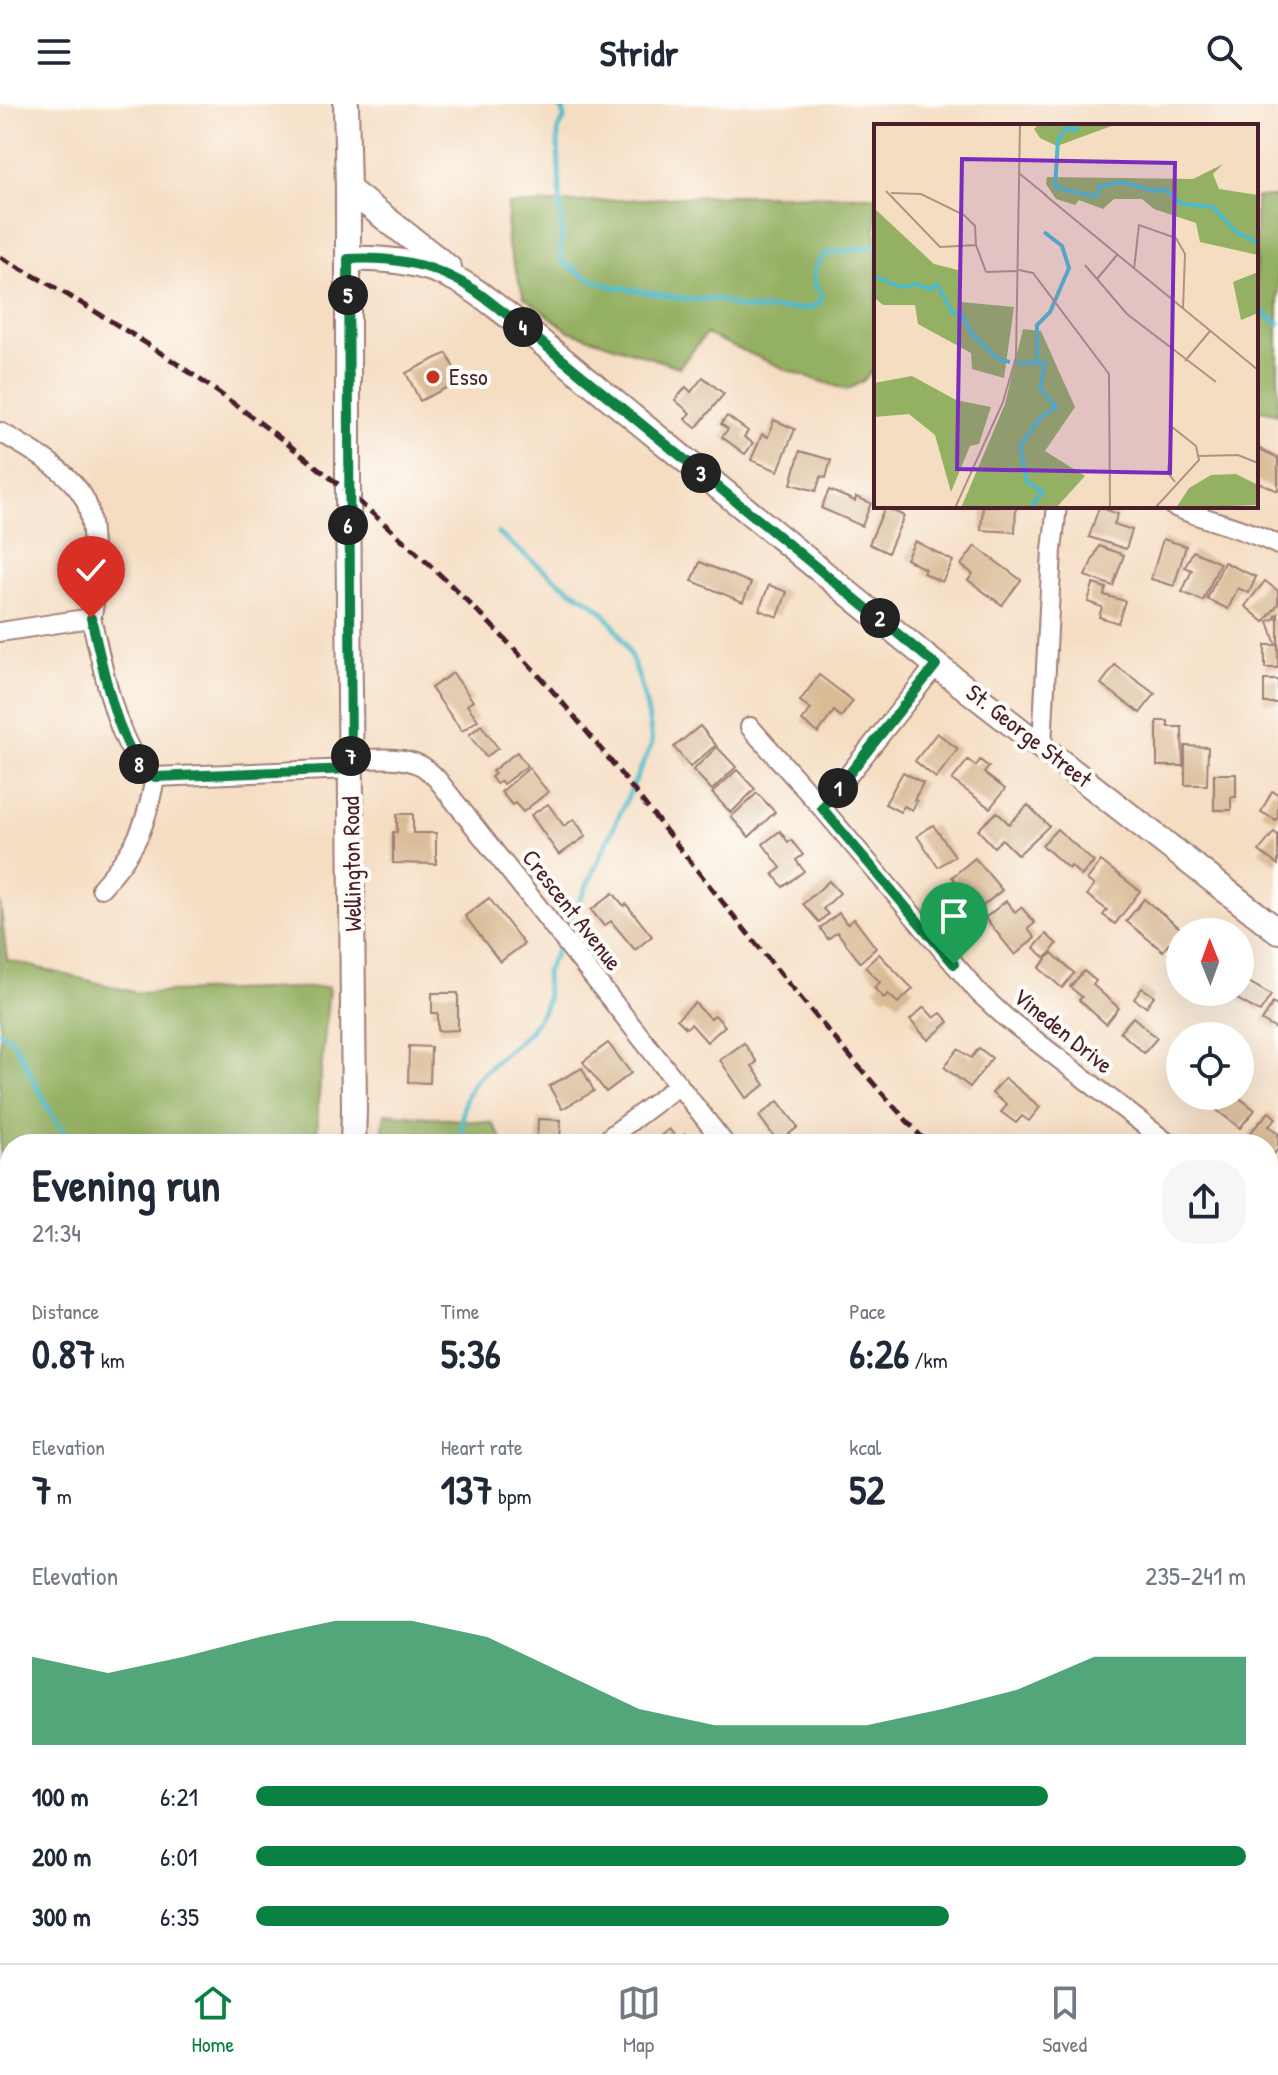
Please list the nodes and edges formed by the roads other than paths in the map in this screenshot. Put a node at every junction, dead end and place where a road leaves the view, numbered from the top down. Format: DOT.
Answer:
graph roads {
  1 [pos="346,104"];
  2 [pos="348,189"];
  3 [pos="348,259"];
  4 [pos="513,319"];
  5 [pos="0,432"];
  6 [pos="1057,508"];
  7 [pos="1178,508"];
  8 [pos="1278,545"];
  9 [pos="91,618"];
  10 [pos="0,632"];
  11 [pos="936,665"];
  12 [pos="750,727"];
  13 [pos="1042,746"];
  14 [pos="351,764"];
  15 [pos="155,777"];
  16 [pos="822,808"];
  17 [pos="101,888"];
  18 [pos="1278,931"];
  19 [pos="679,1085"];
  20 [pos="353,1134"];
  21 [pos="614,1134"];
  22 [pos="717,1134"];
  23 [pos="1156,1134"];
  1 -- 2 [label="main road, Wellington Road"];
  2 -- 3 [label="main road, Wellington Road"];
  2 -- 4 [label="main road"];
  3 -- 4 [label="main road, St. George Street"];
  3 -- 14 [label="main road, Wellington Road"];
  4 -- 11 [label="main road, St. George Street"];
  5 -- 9 [label="street"];
  6 -- 13 [label="street"];
  7 -- 8 [label="street"];
  9 -- 10 [label="street"];
  9 -- 15 [label="street"];
  11 -- 13 [label="main road, St. George Street"];
  11 -- 16 [label="street"];
  12 -- 16 [label="street, Vineden Drive"];
  13 -- 18 [label="main road, St. George Street"];
  14 -- 15 [label="street, Crescent Avenue"];
  14 -- 19 [label="street, Crescent Avenue"];
  14 -- 20 [label="main road, Wellington Road"];
  15 -- 17 [label="street"];
  16 -- 23 [label="street, Vineden Drive"];
  19 -- 21 [label="street"];
  19 -- 22 [label="street, Crescent Avenue"];
}
